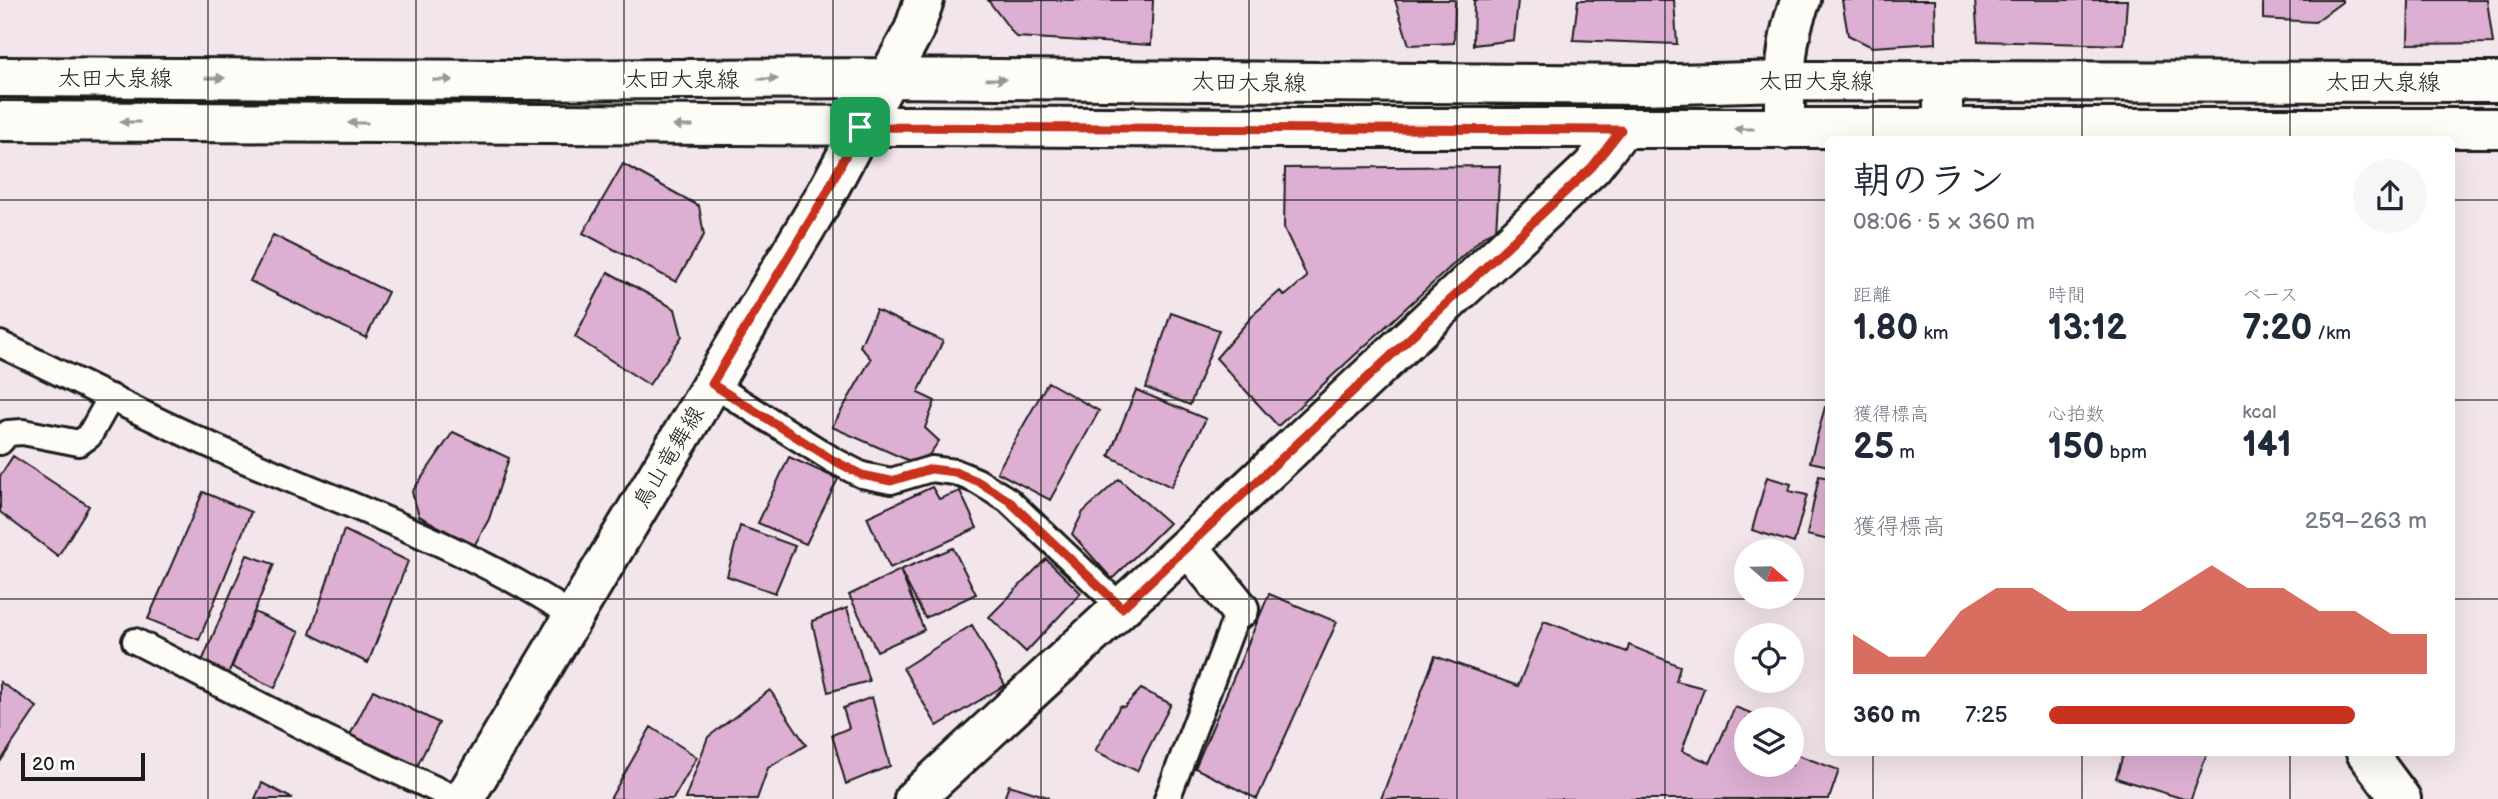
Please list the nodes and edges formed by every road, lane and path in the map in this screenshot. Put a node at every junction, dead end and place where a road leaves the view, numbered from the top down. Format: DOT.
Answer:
graph roads {
  1 [pos="924,0"];
  2 [pos="1792,3"];
  3 [pos="0,77"];
  4 [pos="887,78"];
  5 [pos="1785,81"];
  6 [pos="1943,81"];
  7 [pos="2498,82"];
  8 [pos="0,121"];
  9 [pos="860,127"];
  10 [pos="2498,128"];
  11 [pos="1785,129"];
  12 [pos="1621,130"];
  13 [pos="1944,135"];
  14 [pos="0,344"];
  15 [pos="712,384"];
  16 [pos="111,397"];
  17 [pos="0,442"];
  18 [pos="1188,546"];
  19 [pos="1122,608"];
  20 [pos="1239,609"];
  21 [pos="573,616"];
  22 [pos="135,641"];
  23 [pos="2370,756"];
  24 [pos="457,799"];
  25 [pos="464,799"];
  26 [pos="914,799"];
  27 [pos="1167,799"];
  28 [pos="2401,799"];
  1 -- 4 [label="main road, 鳥山竜舞線"];
  2 -- 5 [label="main road"];
  3 -- 4 [label="main road, 太田大泉線, one-way"];
  4 -- 5 [label="main road, 太田大泉線, one-way"];
  4 -- 9 [label="main road, 鳥山竜舞線"];
  5 -- 6 [label="main road, 太田大泉線"];
  5 -- 11 [label="main road"];
  6 -- 7 [label="main road, 太田大泉線"];
  6 -- 13 [label="main road"];
  9 -- 8 [label="main road, 太田大泉線, one-way"];
  9 -- 12 [label="main road, 太田大泉線"];
  9 -- 15 [label="main road, 鳥山竜舞線"];
  10 -- 13 [label="main road, 太田大泉線"];
  11 -- 12 [label="main road, 太田大泉線, one-way"];
  11 -- 13 [label="main road, 太田大泉線"];
  12 -- 18 [label="main road"];
  14 -- 16 [label="lane"];
  15 -- 19 [label="lane"];
  15 -- 21 [label="main road, 鳥山竜舞線"];
  16 -- 17 [label="lane"];
  16 -- 21 [label="lane"];
  18 -- 19 [label="main road"];
  18 -- 20 [label="main road"];
  19 -- 26 [label="main road"];
  20 -- 27 [label="lane"];
  21 -- 25 [label="main road, 鳥山竜舞線"];
  22 -- 24 [label="lane"];
  23 -- 28 [label="main road"];
}
